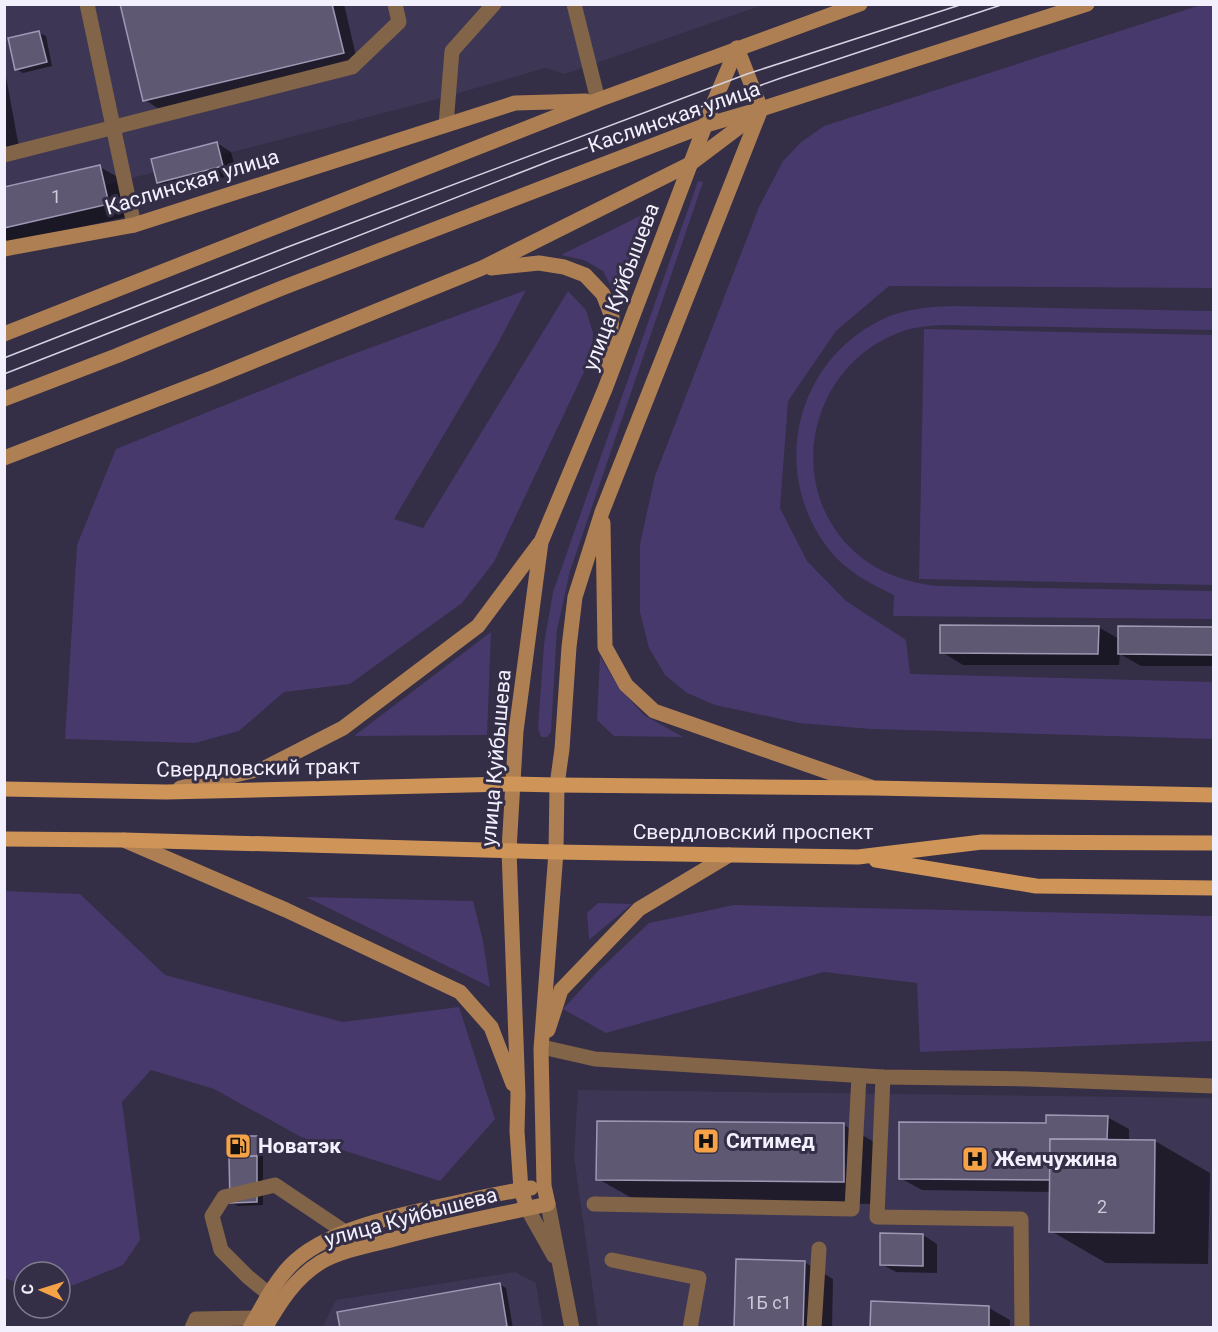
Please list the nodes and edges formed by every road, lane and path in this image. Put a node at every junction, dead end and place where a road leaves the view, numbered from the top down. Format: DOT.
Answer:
graph roads {
  1 [pos="87,4"];
  2 [pos="395,4"];
  3 [pos="494,4"];
  4 [pos="574,4"];
  5 [pos="860,4"];
  6 [pos="1087,4"];
  7 [pos="737,48"];
  8 [pos="598,100"];
  9 [pos="761,110"];
  10 [pos="706,125"];
  11 [pos="113,126"];
  12 [pos="446,126"];
  13 [pos="4,154"];
  14 [pos="690,164"];
  15 [pos="134,225"];
  16 [pos="4,249"];
  17 [pos="482,268"];
  18 [pos="4,334"];
  19 [pos="605,389"];
  20 [pos="4,399"];
  21 [pos="4,458"];
  22 [pos="602,512"];
  23 [pos="541,542"];
  24 [pos="513,784"];
  25 [pos="557,785"];
  26 [pos="874,788"];
  27 [pos="4,789"];
  28 [pos="166,792"];
  29 [pos="1214,795"];
  30 [pos="4,839"];
  31 [pos="124,840"];
  32 [pos="1214,843"];
  33 [pos="509,850"];
  34 [pos="555,852"];
  35 [pos="729,855"];
  36 [pos="858,857"];
  37 [pos="1214,888"];
  38 [pos="542,1047"];
  39 [pos="860,1076"];
  40 [pos="883,1077"];
  41 [pos="1214,1086"];
  42 [pos="518,1095"];
  43 [pos="544,1186"];
  44 [pos="521,1190"];
  45 [pos="548,1204"];
  46 [pos="594,1204"];
  47 [pos="527,1208"];
  48 [pos="345,1232"];
  49 [pos="819,1249"];
  50 [pos="612,1260"];
  51 [pos="560,1267"];
  52 [pos="269,1294"];
  53 [pos="194,1323"];
  54 [pos="257,1324"];
  55 [pos="572,1328"];
  56 [pos="690,1328"];
  57 [pos="814,1328"];
  58 [pos="1022,1328"];
  1 -- 11 [label="street"];
  2 -- 11 [label="street"];
  3 -- 12 [label="street"];
  4 -- 8 [label="street"];
  5 -- 7 [label="main road"];
  6 -- 9 [label="main road, Каслинская улица"];
  7 -- 8 [label="main road"];
  7 -- 9 [label="main road"];
  7 -- 10 [label="main road, улица Куйбышева"];
  8 -- 12 [label="main road, Каслинская улица"];
  8 -- 18 [label="main road"];
  9 -- 10 [label="main road, Каслинская улица"];
  9 -- 14 [label="main road"];
  9 -- 22 [label="main road"];
  10 -- 14 [label="main road, улица Куйбышева"];
  10 -- 20 [label="main road, Каслинская улица"];
  11 -- 13 [label="street"];
  11 -- 15 [label="street"];
  12 -- 15 [label="main road, Каслинская улица"];
  14 -- 17 [label="main road"];
  14 -- 19 [label="main road, улица Куйбышева"];
  15 -- 16 [label="main road, Каслинская улица"];
  17 -- 19 [label="main road"];
  17 -- 21 [label="main road"];
  19 -- 23 [label="main road, улица Куйбышева"];
  22 -- 25 [label="main road"];
  22 -- 26 [label="main road"];
  23 -- 24 [label="main road, улица Куйбышева"];
  23 -- 28 [label="main road"];
  24 -- 25 [label="main road"];
  24 -- 28 [label="main road, Свердловский тракт"];
  24 -- 33 [label="main road, улица Куйбышева"];
  25 -- 26 [label="main road"];
  25 -- 34 [label="main road"];
  26 -- 29 [label="main road"];
  27 -- 28 [label="main road, Свердловский тракт"];
  30 -- 31 [label="main road"];
  31 -- 33 [label="main road"];
  31 -- 42 [label="main road"];
  32 -- 36 [label="main road, Свердловский проспект"];
  33 -- 34 [label="main road, Свердловский проспект"];
  33 -- 42 [label="main road, улица Куйбышева"];
  34 -- 35 [label="main road, Свердловский проспект"];
  34 -- 38 [label="main road"];
  35 -- 36 [label="main road, Свердловский проспект"];
  35 -- 38 [label="main road"];
  36 -- 37 [label="main road"];
  38 -- 39 [label="street"];
  38 -- 43 [label="main road"];
  39 -- 40 [label="street"];
  39 -- 46 [label="street"];
  40 -- 41 [label="street"];
  40 -- 58 [label="street"];
  42 -- 44 [label="main road, улица Куйбышева"];
  43 -- 44 [label="main road"];
  43 -- 45 [label="main road"];
  44 -- 47 [label="main road"];
  44 -- 48 [label="main road, улица Куйбышева"];
  45 -- 47 [label="main road, улица Куйбышева"];
  45 -- 51 [label="street"];
  47 -- 51 [label="street"];
  47 -- 54 [label="main road, улица Куйбышева"];
  48 -- 52 [label="main road, улица Куйбышева"];
  48 -- 52 [label="street"];
  49 -- 57 [label="street"];
  50 -- 56 [label="street"];
  51 -- 55 [label="street"];
  52 -- 54 [label="main road, улица Куйбышева"];
  53 -- 54 [label="street"];
}
